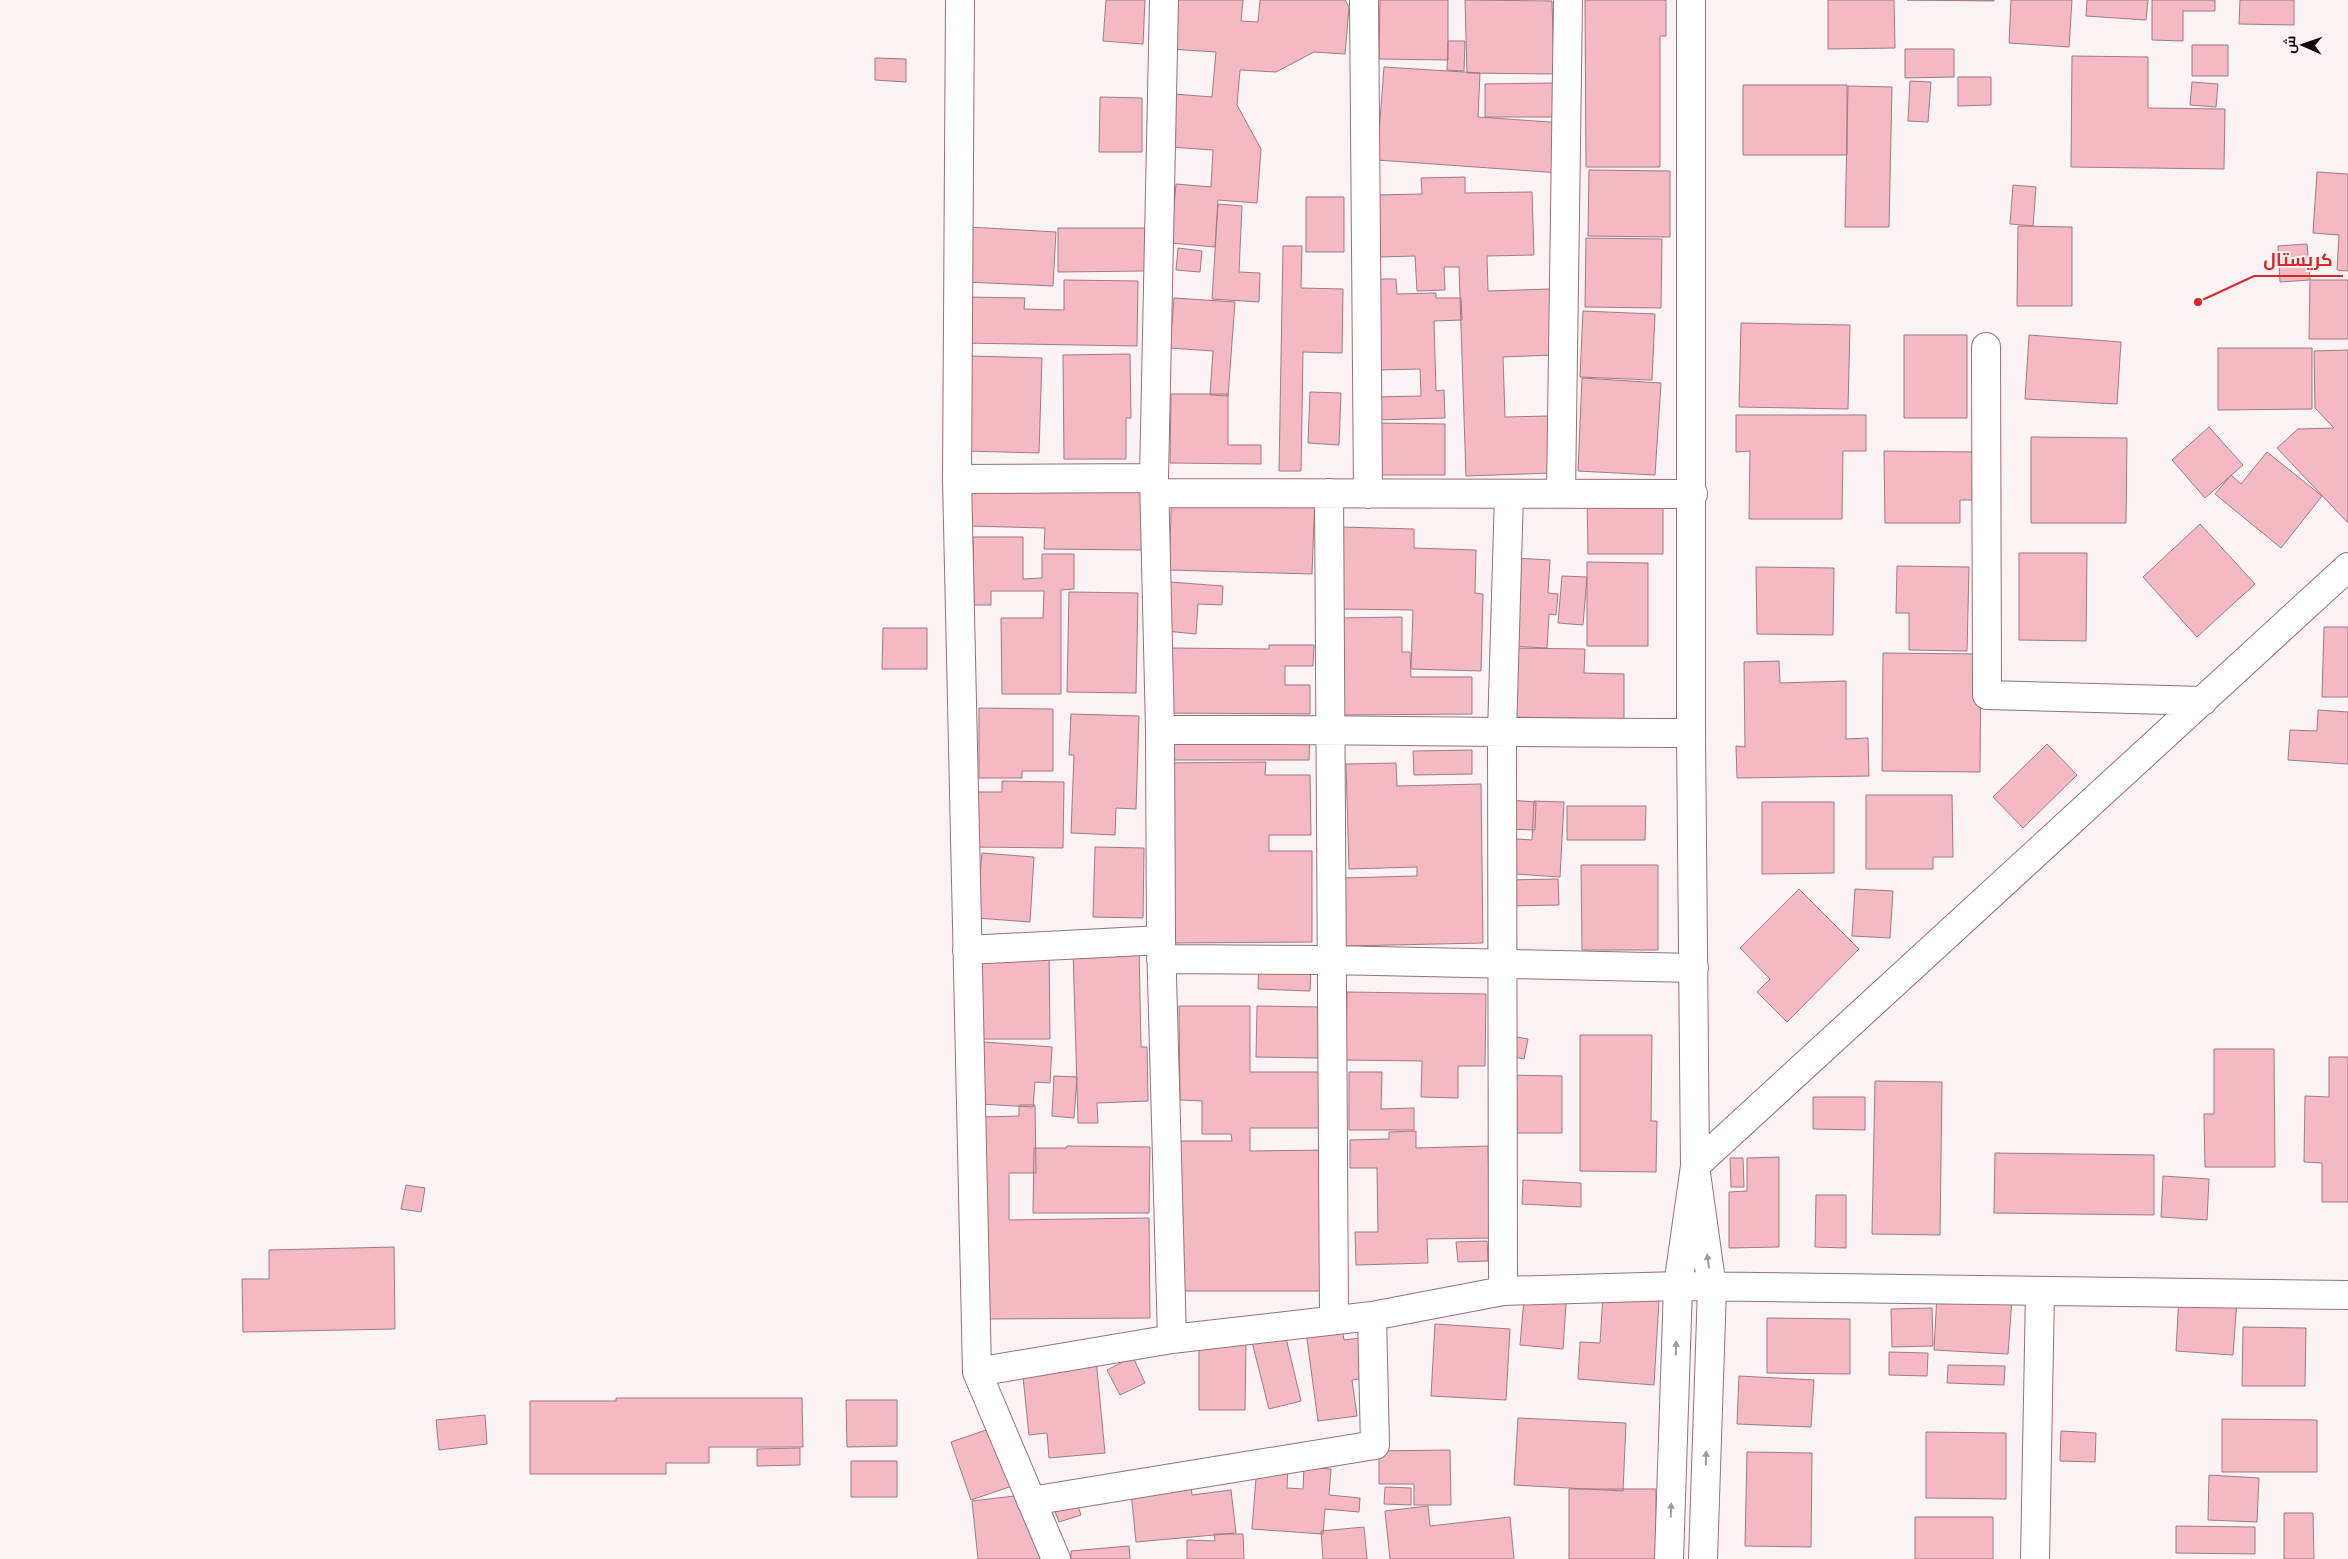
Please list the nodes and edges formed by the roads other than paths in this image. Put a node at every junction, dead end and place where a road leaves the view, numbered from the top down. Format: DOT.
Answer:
graph roads {
  1 [pos="960,0"];
  2 [pos="1164,0"];
  3 [pos="1364,0"];
  4 [pos="1568,0"];
  5 [pos="1691,0"];
  6 [pos="1986,348"];
  7 [pos="957,479"];
  8 [pos="1155,486"];
  9 [pos="1329,494"];
  10 [pos="1368,494"];
  11 [pos="1509,494"];
  12 [pos="1561,494"];
  13 [pos="1692,494"];
  14 [pos="2348,567"];
  15 [pos="2203,701"];
  16 [pos="1332,729"];
  17 [pos="1160,730"];
  18 [pos="1691,733"];
  19 [pos="1502,734"];
  20 [pos="967,950"];
  21 [pos="1161,950"];
  22 [pos="1330,960"];
  23 [pos="1501,963"];
  24 [pos="1694,968"];
  25 [pos="1695,1166"];
  26 [pos="1678,1286"];
  27 [pos="1712,1288"];
  28 [pos="1504,1291"];
  29 [pos="2040,1292"];
  30 [pos="2348,1295"];
  31 [pos="1372,1316"];
  32 [pos="1334,1320"];
  33 [pos="1172,1339"];
  34 [pos="977,1372"];
  35 [pos="1031,1501"];
  36 [pos="1056,1559"];
  37 [pos="1670,1559"];
  38 [pos="1703,1559"];
  39 [pos="2035,1559"];
  1 -- 7 [label="street"];
  2 -- 8 [label="street"];
  3 -- 10 [label="street"];
  4 -- 12 [label="street"];
  5 -- 13 [label="street"];
  6 -- 15 [label="street"];
  7 -- 8 [label="street"];
  7 -- 20 [label="street"];
  8 -- 9 [label="street"];
  8 -- 17 [label="street"];
  9 -- 10 [label="street"];
  9 -- 16 [label="street"];
  10 -- 11 [label="street"];
  11 -- 12 [label="street"];
  11 -- 19 [label="street"];
  12 -- 13 [label="street"];
  13 -- 18 [label="street"];
  14 -- 15 [label="street"];
  15 -- 25 [label="street"];
  16 -- 17 [label="street"];
  16 -- 19 [label="street"];
  16 -- 22 [label="street"];
  17 -- 21 [label="street"];
  18 -- 19 [label="street"];
  18 -- 24 [label="street"];
  19 -- 23 [label="street"];
  20 -- 21 [label="street"];
  20 -- 34 [label="street"];
  21 -- 22 [label="street"];
  21 -- 33 [label="street"];
  22 -- 23 [label="street"];
  22 -- 32 [label="street"];
  23 -- 24 [label="street"];
  23 -- 28 [label="street"];
  24 -- 25 [label="street"];
  25 -- 26 [label="street"];
  27 -- 25 [label="street, one-way"];
  26 -- 27 [label="street"];
  26 -- 28 [label="street"];
  37 -- 26 [label="street, one-way"];
  27 -- 29 [label="street"];
  38 -- 27 [label="street, one-way"];
  28 -- 31 [label="street"];
  29 -- 30 [label="street"];
  29 -- 39 [label="street"];
  31 -- 32 [label="street"];
  31 -- 35 [label="street"];
  32 -- 33 [label="street"];
  33 -- 34 [label="street"];
  34 -- 35 [label="street"];
  35 -- 36 [label="street"];
}
